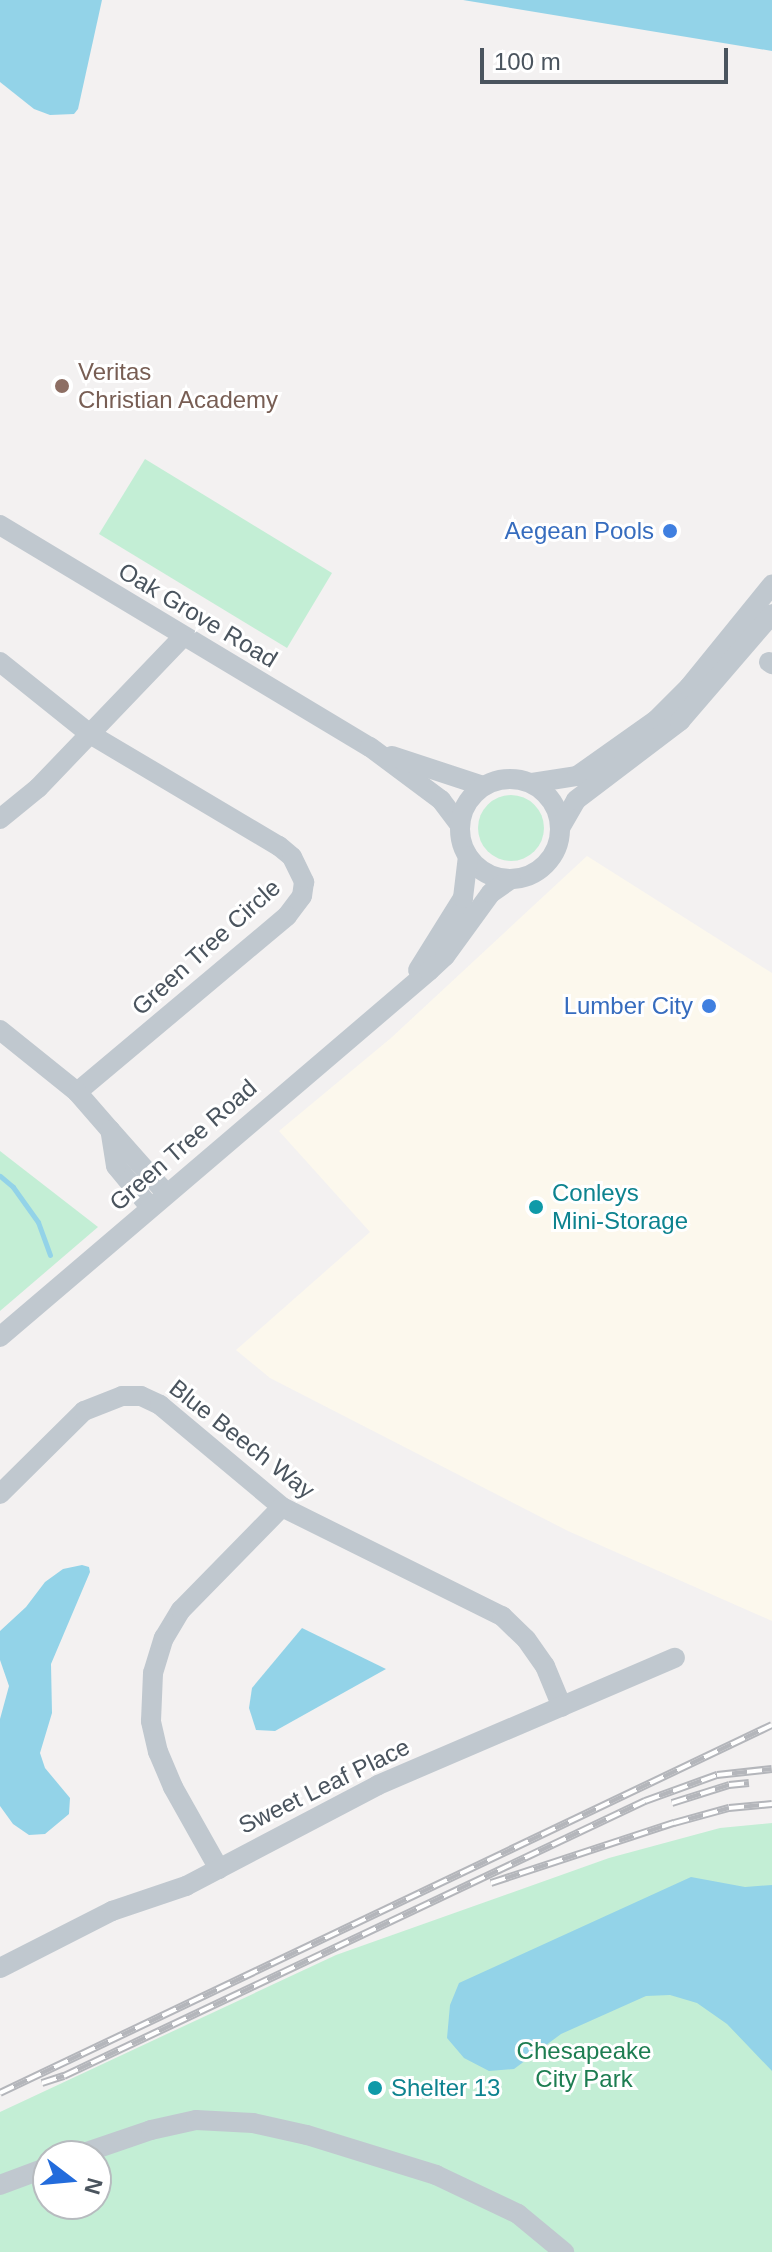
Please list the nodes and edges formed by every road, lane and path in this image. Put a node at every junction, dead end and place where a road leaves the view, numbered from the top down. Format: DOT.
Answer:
graph roads {
  1 [pos="0,525"];
  2 [pos="772,585"];
  3 [pos="772,614"];
  4 [pos="183,637"];
  5 [pos="0,662"];
  6 [pos="90,734"];
  7 [pos="370,747"];
  8 [pos="532,783"];
  9 [pos="483,786"];
  10 [pos="0,819"];
  11 [pos="460,825"];
  12 [pos="560,828"];
  13 [pos="468,856"];
  14 [pos="511,879"];
  15 [pos="401,993"];
  16 [pos="0,1030"];
  17 [pos="77,1092"];
  18 [pos="110,1130"];
  19 [pos="166,1193"];
  20 [pos="150,1207"];
  21 [pos="0,1337"];
  22 [pos="0,1494"];
  23 [pos="282,1507"];
  24 [pos="675,1658"];
  25 [pos="562,1707"];
  26 [pos="219,1869"];
  27 [pos="0,1968"];
  28 [pos="112,2143"];
  29 [pos="32,2173"];
  30 [pos="0,2185"];
  31 [pos="564,2252"];
  1 -- 4 [label="street, Oak Grove Road"];
  2 -- 8 [label="street"];
  3 -- 12 [label="street"];
  4 -- 6 [label="street"];
  4 -- 7 [label="street, Oak Grove Road"];
  5 -- 6 [label="street, Green Tree Circle"];
  6 -- 10 [label="street"];
  6 -- 17 [label="street, Green Tree Circle"];
  7 -- 9 [label="street, Oak Grove Road"];
  7 -- 11 [label="street, Oak Grove Road"];
  8 -- 9 [label="street"];
  8 -- 12 [label="street"];
  9 -- 11 [label="street"];
  11 -- 13 [label="street"];
  12 -- 14 [label="street"];
  13 -- 14 [label="street"];
  13 -- 15 [label="street, Green Tree Road"];
  14 -- 15 [label="street, Green Tree Road"];
  15 -- 19 [label="street, Green Tree Road"];
  16 -- 17 [label="street"];
  17 -- 18 [label="street"];
  18 -- 19 [label="street"];
  18 -- 20 [label="street"];
  19 -- 20 [label="street, Green Tree Road"];
  20 -- 21 [label="street, Green Tree Road"];
  22 -- 23 [label="street, Blue Beech Way"];
  23 -- 25 [label="street, Blue Beech Way"];
  23 -- 26 [label="street"];
  24 -- 25 [label="street, Sweet Leaf Place"];
  25 -- 26 [label="street, Sweet Leaf Place"];
  26 -- 27 [label="street, Sweet Leaf Place"];
  28 -- 31 [label="street"];
  29 -- 30 [label="street"];
}
